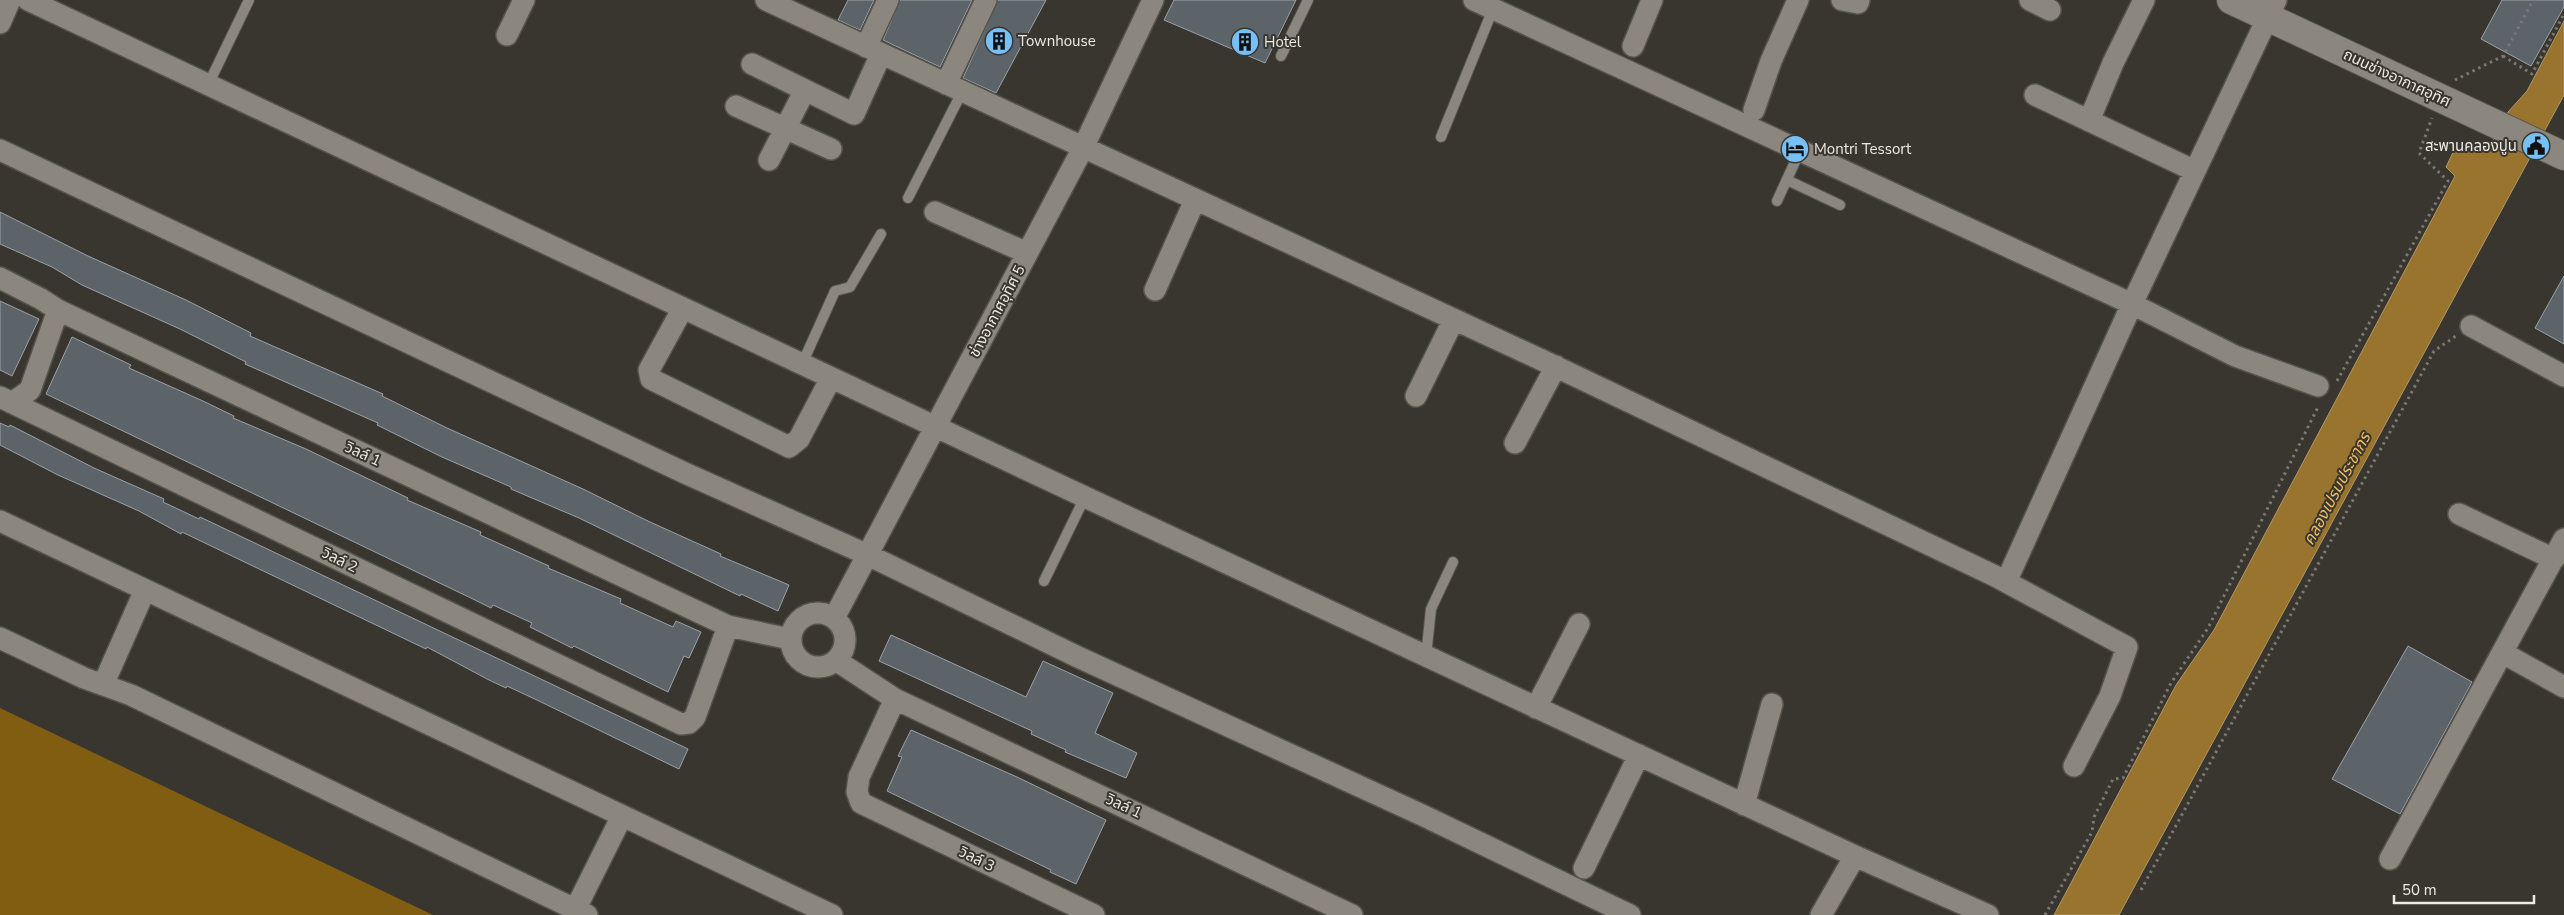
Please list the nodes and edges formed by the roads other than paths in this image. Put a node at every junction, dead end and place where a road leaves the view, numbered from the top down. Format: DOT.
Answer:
graph roads {
  1 [pos="10,0"];
  2 [pos="28,0"];
  3 [pos="249,0"];
  4 [pos="524,0"];
  5 [pos="766,0"];
  6 [pos="888,0"];
  7 [pos="986,0"];
  8 [pos="1153,0"];
  9 [pos="1308,0"];
  10 [pos="1652,0"];
  11 [pos="1798,0"];
  12 [pos="1842,0"];
  13 [pos="1859,0"];
  14 [pos="2030,0"];
  15 [pos="2144,0"];
  16 [pos="2231,0"];
  17 [pos="1483,4"];
  18 [pos="2272,8"];
  19 [pos="2050,10"];
  20 [pos="0,23"];
  21 [pos="507,35"];
  22 [pos="1633,46"];
  23 [pos="873,50"];
  24 [pos="1281,56"];
  25 [pos="752,64"];
  26 [pos="208,85"];
  27 [pos="954,88"];
  28 [pos="805,90"];
  29 [pos="2035,95"];
  30 [pos="736,106"];
  31 [pos="1754,110"];
  32 [pos="2089,121"];
  33 [pos="785,128"];
  34 [pos="1441,137"];
  35 [pos="1082,148"];
  36 [pos="0,150"];
  37 [pos="831,150"];
  38 [pos="1800,151"];
  39 [pos="2564,156"];
  40 [pos="769,160"];
  41 [pos="2195,172"];
  42 [pos="1787,180"];
  43 [pos="908,198"];
  44 [pos="1195,200"];
  45 [pos="1777,201"];
  46 [pos="1840,205"];
  47 [pos="935,212"];
  48 [pos="881,234"];
  49 [pos="1027,253"];
  50 [pos="0,278"];
  51 [pos="1155,290"];
  52 [pos="2132,304"];
  53 [pos="684,308"];
  54 [pos="58,310"];
  55 [pos="1454,321"];
  56 [pos="2471,326"];
  57 [pos="802,364"];
  58 [pos="1556,366"];
  59 [pos="2564,376"];
  60 [pos="831,378"];
  61 [pos="2318,386"];
  62 [pos="1416,396"];
  63 [pos="6,400"];
  64 [pos="935,427"];
  65 [pos="1515,443"];
  66 [pos="1085,497"];
  67 [pos="2459,514"];
  68 [pos="0,521"];
  69 [pos="2564,539"];
  70 [pos="868,555"];
  71 [pos="2554,559"];
  72 [pos="1453,562"];
  73 [pos="1044,581"];
  74 [pos="2006,582"];
  75 [pos="145,590"];
  76 [pos="834,618"];
  77 [pos="1579,624"];
  78 [pos="728,626"];
  79 [pos="0,638"];
  80 [pos="790,639"];
  81 [pos="2503,653"];
  82 [pos="1426,656"];
  83 [pos="837,661"];
  84 [pos="103,685"];
  85 [pos="2564,687"];
  86 [pos="895,699"];
  87 [pos="1772,704"];
  88 [pos="1536,708"];
  89 [pos="1639,756"];
  90 [pos="2074,766"];
  91 [pos="1744,805"];
  92 [pos="622,816"];
  93 [pos="1855,856"];
  94 [pos="2390,859"];
  95 [pos="1584,868"];
  96 [pos="581,912"];
  97 [pos="832,915"];
  98 [pos="1094,915"];
  99 [pos="1352,915"];
  100 [pos="1630,915"];
  101 [pos="1821,915"];
  102 [pos="1988,915"];
  1 -- 20 [label="street"];
  2 -- 26 [label="street"];
  3 -- 26 [label="lane"];
  4 -- 21 [label="street"];
  5 -- 23 [label="street"];
  6 -- 23 [label="street"];
  7 -- 27 [label="street"];
  8 -- 35 [label="street, ช่างอากาศอุทิศ 5"];
  9 -- 24 [label="lane"];
  10 -- 22 [label="street"];
  11 -- 31 [label="street"];
  12 -- 13 [label="street"];
  14 -- 19 [label="street"];
  15 -- 32 [label="street"];
  16 -- 18 [label="street, ถนนช่างอากาศอุทิศ"];
  17 -- 34 [label="lane"];
  17 -- 38 [label="street"];
  18 -- 39 [label="street, ถนนช่างอากาศอุทิศ"];
  18 -- 41 [label="street"];
  23 -- 27 [label="street"];
  23 -- 28 [label="street"];
  25 -- 28 [label="street"];
  26 -- 53 [label="street"];
  27 -- 35 [label="street"];
  27 -- 43 [label="lane"];
  28 -- 33 [label="street"];
  29 -- 32 [label="street"];
  30 -- 33 [label="street"];
  32 -- 41 [label="street"];
  33 -- 37 [label="street"];
  33 -- 40 [label="street"];
  35 -- 44 [label="street"];
  35 -- 49 [label="street, ช่างอากาศอุทิศ 5"];
  36 -- 70 [label="street"];
  38 -- 42 [label="lane"];
  38 -- 52 [label="street"];
  41 -- 52 [label="street"];
  42 -- 45 [label="lane"];
  42 -- 46 [label="lane"];
  44 -- 51 [label="street"];
  44 -- 55 [label="street"];
  47 -- 49 [label="street"];
  48 -- 57 [label="lane"];
  49 -- 64 [label="street, ช่างอากาศอุทิศ 5"];
  50 -- 54 [label="street, วิลล์ 1"];
  52 -- 61 [label="street"];
  52 -- 74 [label="street"];
  53 -- 57 [label="street"];
  53 -- 60 [label="street"];
  54 -- 63 [label="street"];
  54 -- 78 [label="street, วิลล์ 1"];
  55 -- 58 [label="street"];
  55 -- 62 [label="street"];
  56 -- 59 [label="street"];
  57 -- 60 [label="street"];
  58 -- 65 [label="street"];
  58 -- 74 [label="street"];
  60 -- 64 [label="street"];
  63 -- 78 [label="street, วิลล์ 2"];
  64 -- 66 [label="street"];
  64 -- 70 [label="street, ช่างอากาศอุทิศ 5"];
  66 -- 73 [label="lane"];
  66 -- 82 [label="street"];
  67 -- 71 [label="street"];
  68 -- 75 [label="street"];
  69 -- 71 [label="street"];
  70 -- 76 [label="street, ช่างอากาศอุทิศ 5"];
  70 -- 100 [label="street"];
  71 -- 81 [label="street"];
  72 -- 82 [label="lane"];
  74 -- 90 [label="street"];
  75 -- 84 [label="street"];
  75 -- 92 [label="street"];
  76 -- 80 [label="street"];
  76 -- 83 [label="street"];
  77 -- 88 [label="street"];
  78 -- 80 [label="street, วิลล์ 1"];
  79 -- 84 [label="street"];
  80 -- 83 [label="street"];
  81 -- 85 [label="street"];
  81 -- 94 [label="street"];
  82 -- 88 [label="street"];
  83 -- 86 [label="street, วิลล์ 1"];
  84 -- 96 [label="street"];
  86 -- 98 [label="street, วิลล์ 3"];
  86 -- 99 [label="street, วิลล์ 1"];
  87 -- 91 [label="street"];
  88 -- 89 [label="street"];
  89 -- 91 [label="street"];
  89 -- 95 [label="street"];
  91 -- 93 [label="street"];
  92 -- 96 [label="street"];
  92 -- 97 [label="street"];
  93 -- 101 [label="street"];
  93 -- 102 [label="street"];
}
